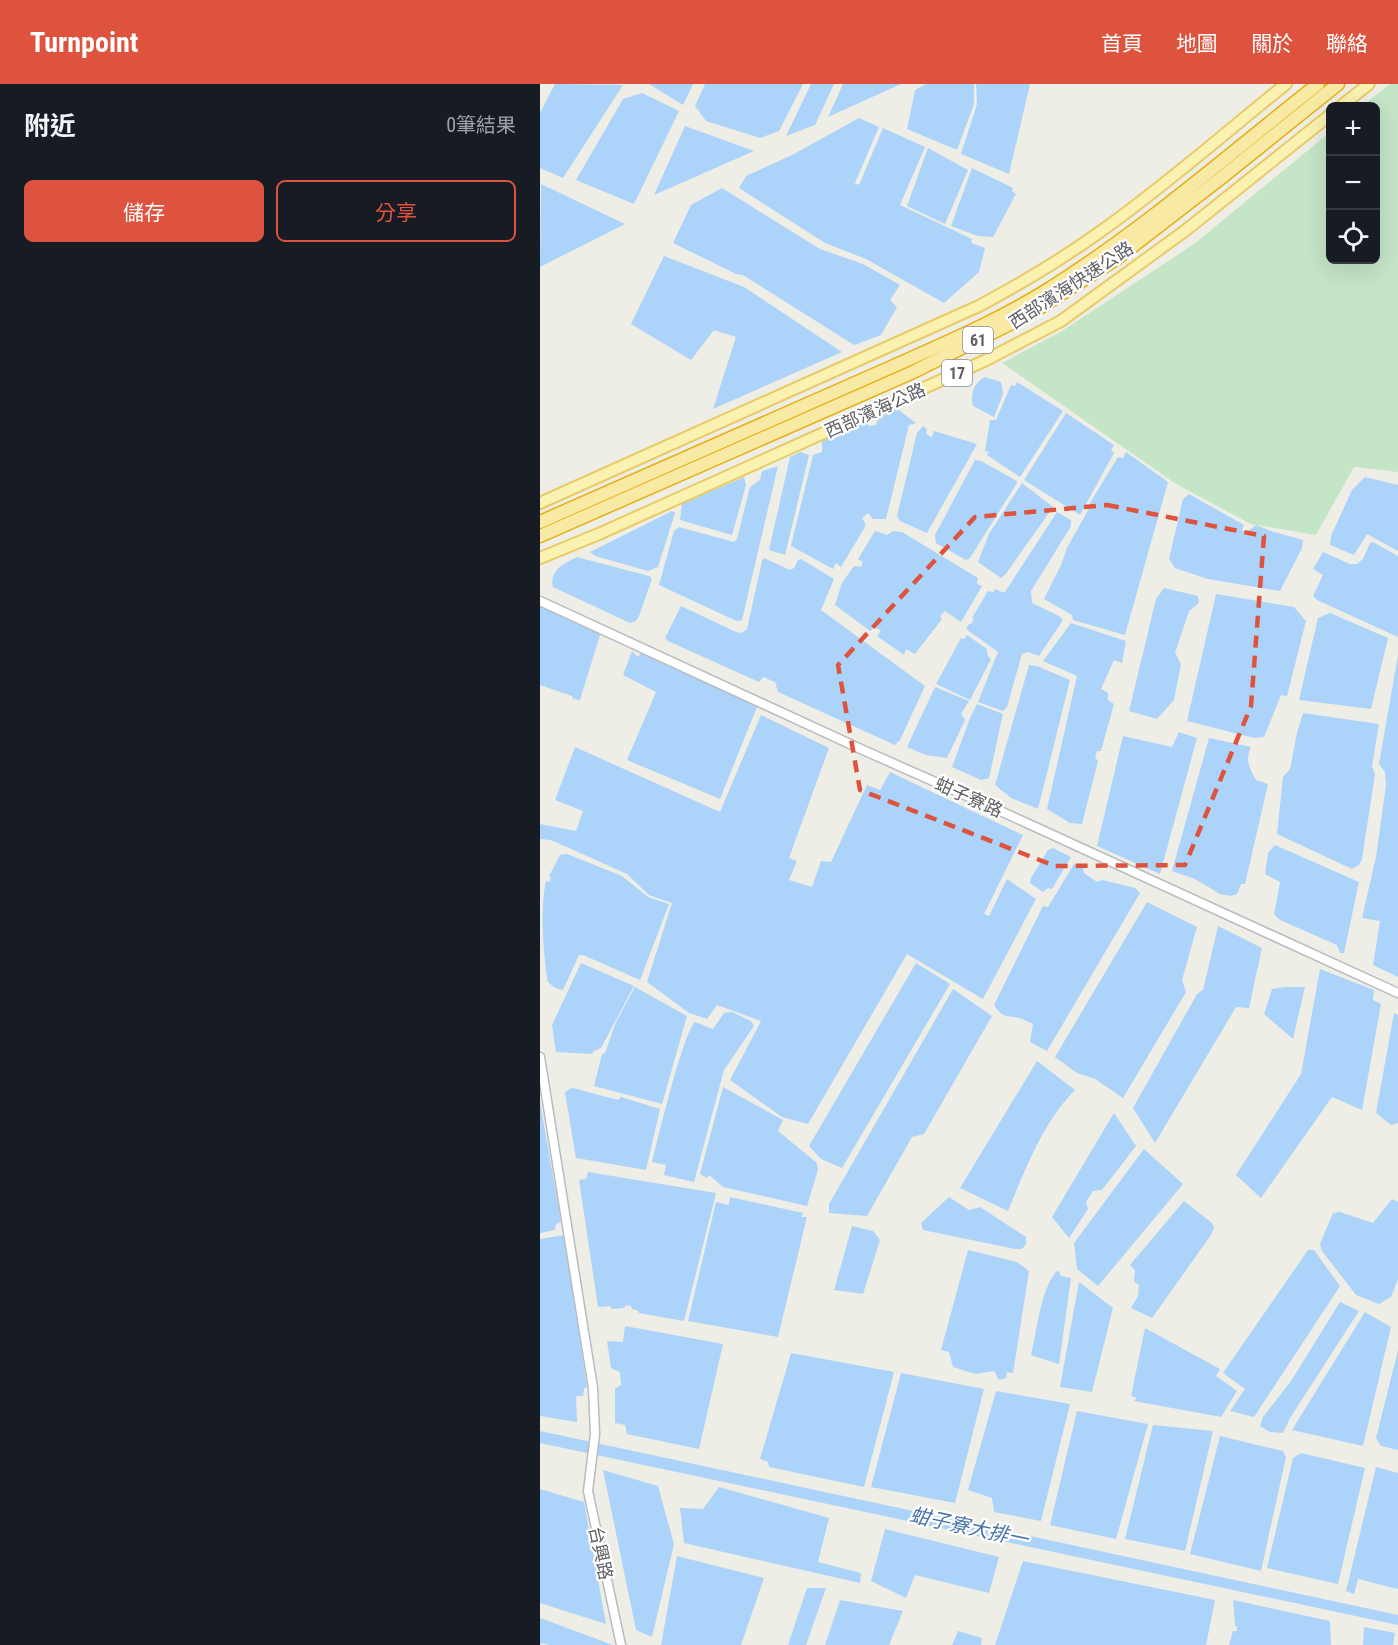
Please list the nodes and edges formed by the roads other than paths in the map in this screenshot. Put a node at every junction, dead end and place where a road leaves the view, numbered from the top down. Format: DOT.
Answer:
graph roads {
  1 [pos="1287,84"];
  2 [pos="1318,84"];
  3 [pos="1338,84"];
  4 [pos="1369,84"];
  5 [pos="1346,102"];
  6 [pos="1326,118"];
  7 [pos="540,503"];
  8 [pos="572,515"];
  9 [pos="540,522"];
  10 [pos="540,536"];
  11 [pos="540,558"];
  12 [pos="540,601"];
  13 [pos="1398,993"];
  14 [pos="540,1057"];
  15 [pos="621,1645"];
  1 -- 7 [label="main road"];
  2 -- 8 [label="highway, 西部濱海快速公路 / 61"];
  3 -- 8 [label="highway, 西部濱海快速公路 / 61"];
  4 -- 5 [label="main road"];
  6 -- 11 [label="main road, 西部濱海公路 / 17"];
  8 -- 9 [label="highway, 61"];
  8 -- 10 [label="highway, 61"];
  12 -- 13 [label="street, 蚶子寮路"];
  14 -- 15 [label="street, 台興路"];
}
